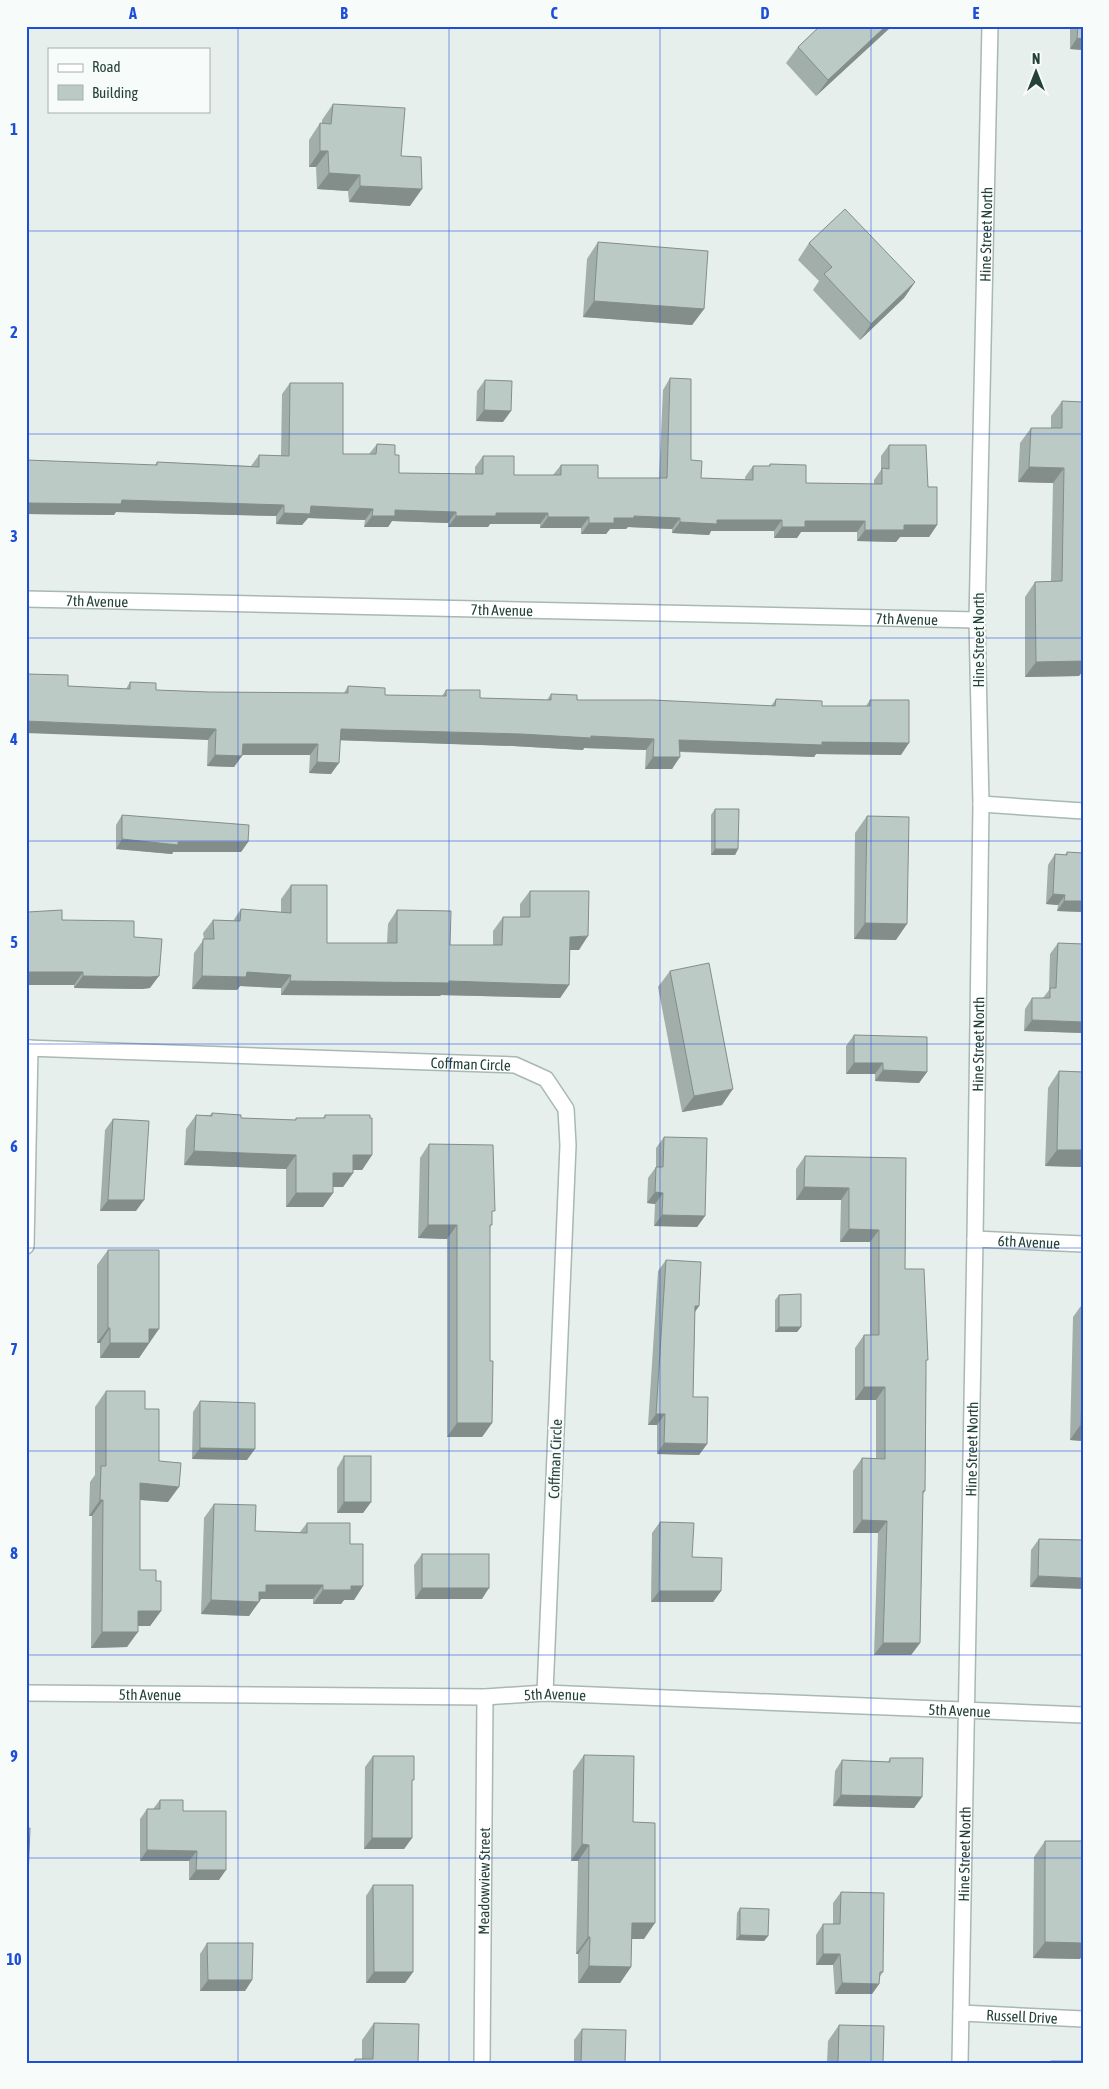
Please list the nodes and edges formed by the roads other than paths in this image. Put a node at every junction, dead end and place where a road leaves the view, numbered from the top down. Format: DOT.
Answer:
graph roads {
  1 [pos="990,26"];
  2 [pos="26,599"];
  3 [pos="977,620"];
  4 [pos="981,804"];
  5 [pos="1083,811"];
  6 [pos="28,1048"];
  7 [pos="975,1240"];
  8 [pos="1083,1244"];
  9 [pos="26,1246"];
  10 [pos="26,1693"];
  11 [pos="545,1693"];
  12 [pos="485,1697"];
  13 [pos="966,1710"];
  14 [pos="1083,1716"];
  15 [pos="961,2012"];
  16 [pos="1083,2019"];
  17 [pos="482,2063"];
  18 [pos="960,2063"];
  1 -- 3 [label="street, Hine Street North"];
  2 -- 3 [label="street, 7th Avenue"];
  3 -- 4 [label="street, Hine Street North"];
  4 -- 5 [label="street"];
  4 -- 7 [label="street, Hine Street North"];
  6 -- 9 [label="street, Coffman Circle"];
  6 -- 11 [label="street, Coffman Circle"];
  7 -- 8 [label="street, 6th Avenue"];
  7 -- 13 [label="street, Hine Street North"];
  10 -- 12 [label="street, 5th Avenue"];
  11 -- 12 [label="street, 5th Avenue"];
  11 -- 13 [label="street, 5th Avenue"];
  12 -- 17 [label="street, Meadowview Street"];
  13 -- 14 [label="street, 5th Avenue"];
  13 -- 15 [label="street, Hine Street North"];
  15 -- 16 [label="street, Russell Drive"];
  15 -- 18 [label="street, Hine Street North"];
}
